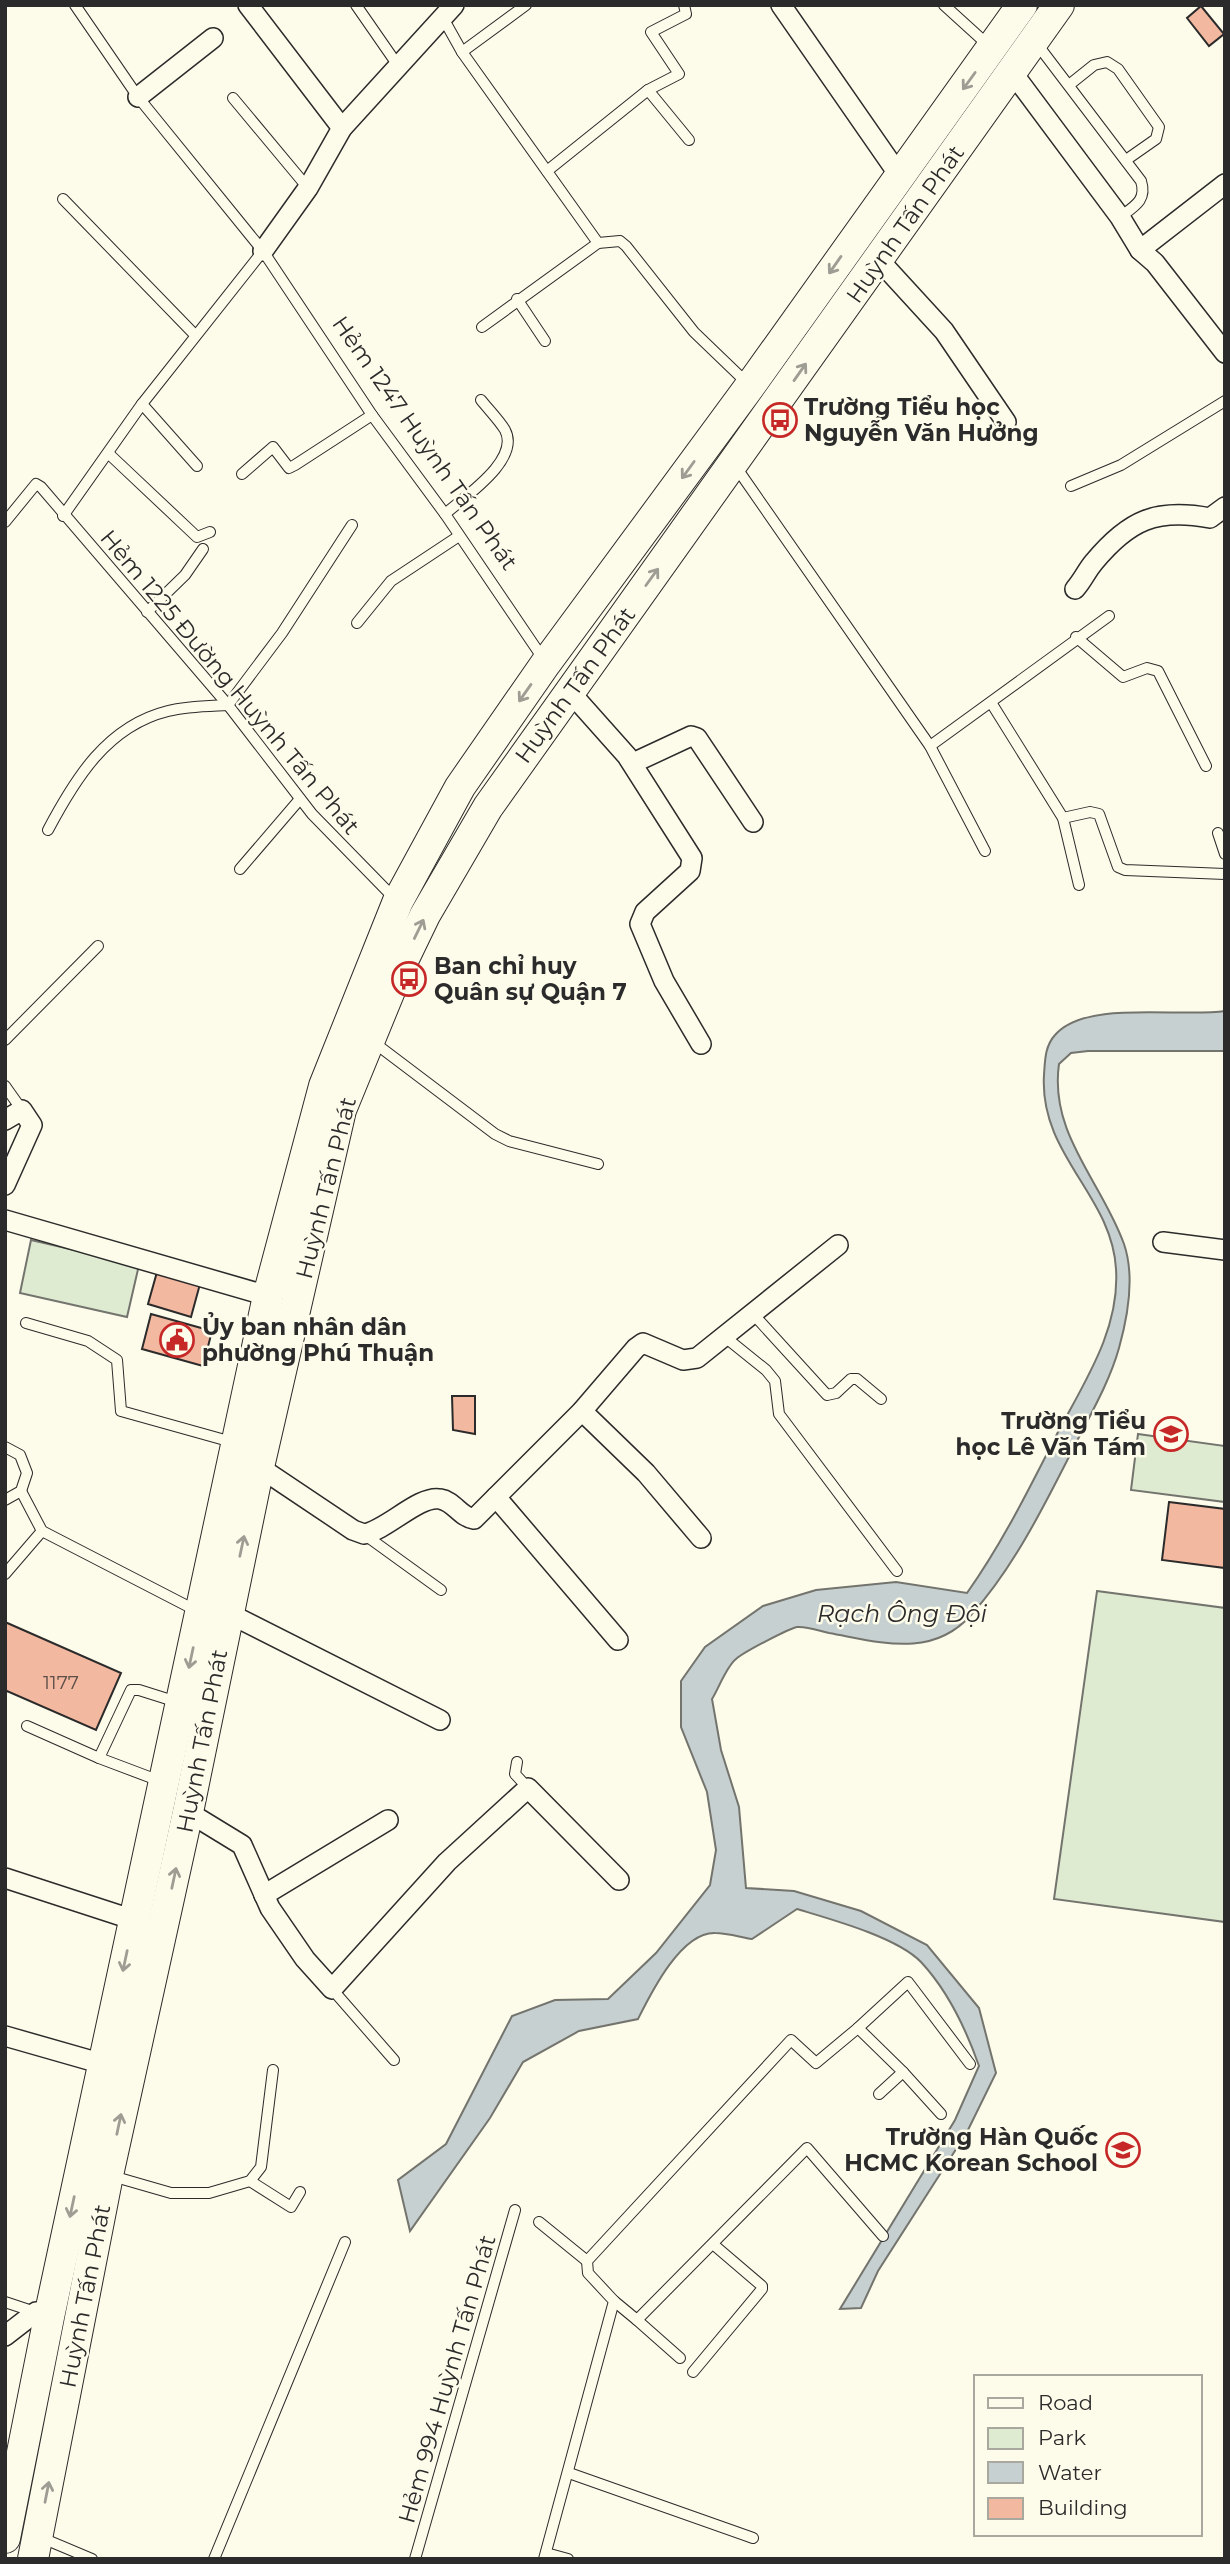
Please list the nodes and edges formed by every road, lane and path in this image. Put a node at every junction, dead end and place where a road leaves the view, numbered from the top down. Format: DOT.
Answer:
graph roads {
  1 [pos="75,5"];
  2 [pos="247,5"];
  3 [pos="356,5"];
  4 [pos="526,5"];
  5 [pos="780,5"];
  6 [pos="944,5"];
  7 [pos="1022,5"];
  8 [pos="1059,5"];
  9 [pos="685,9"];
  10 [pos="444,10"];
  11 [pos="213,38"];
  12 [pos="1034,40"];
  13 [pos="992,49"];
  14 [pos="462,52"];
  15 [pos="399,67"];
  16 [pos="1012,72"];
  17 [pos="1069,85"];
  18 [pos="648,90"];
  19 [pos="138,97"];
  20 [pos="233,98"];
  21 [pos="342,128"];
  22 [pos="690,140"];
  23 [pos="1126,160"];
  24 [pos="547,171"];
  25 [pos="899,175"];
  26 [pos="1225,184"];
  27 [pos="308,188"];
  28 [pos="63,199"];
  29 [pos="1120,217"];
  30 [pos="598,243"];
  31 [pos="1140,250"];
  32 [pos="263,251"];
  33 [pos="879,260"];
  34 [pos="517,299"];
  35 [pos="482,327"];
  36 [pos="195,335"];
  37 [pos="545,341"];
  38 [pos="1225,353"];
  39 [pos="750,386"];
  40 [pos="481,400"];
  41 [pos="1225,401"];
  42 [pos="142,404"];
  43 [pos="372,415"];
  44 [pos="1006,422"];
  45 [pos="709,443"];
  46 [pos="109,454"];
  47 [pos="733,463"];
  48 [pos="197,466"];
  49 [pos="242,474"];
  50 [pos="1071,485"];
  51 [pos="1225,508"];
  52 [pos="445,513"];
  53 [pos="63,516"];
  54 [pos="5,522"];
  55 [pos="352,525"];
  56 [pos="210,532"];
  57 [pos="459,536"];
  58 [pos="203,550"];
  59 [pos="1075,589"];
  60 [pos="147,612"];
  61 [pos="1109,616"];
  62 [pos="357,623"];
  63 [pos="1076,637"];
  64 [pos="546,663"];
  65 [pos="570,692"];
  66 [pos="992,704"];
  67 [pos="228,705"];
  68 [pos="930,746"];
  69 [pos="633,763"];
  70 [pos="1206,766"];
  71 [pos="300,799"];
  72 [pos="1063,818"];
  73 [pos="753,822"];
  74 [pos="48,830"];
  75 [pos="1218,833"];
  76 [pos="985,851"];
  77 [pos="1225,854"];
  78 [pos="240,869"];
  79 [pos="1225,874"];
  80 [pos="1079,885"];
  81 [pos="398,901"];
  82 [pos="98,946"];
  83 [pos="371,1039"];
  84 [pos="5,1040"];
  85 [pos="701,1044"];
  86 [pos="5,1086"];
  87 [pos="22,1110"];
  88 [pos="5,1120"];
  89 [pos="598,1164"];
  90 [pos="5,1185"];
  91 [pos="5,1220"];
  92 [pos="1163,1242"];
  93 [pos="838,1245"];
  94 [pos="1225,1250"];
  95 [pos="268,1296"];
  96 [pos="297,1304"];
  97 [pos="754,1315"];
  98 [pos="26,1323"];
  99 [pos="725,1337"];
  100 [pos="881,1399"];
  101 [pos="582,1411"];
  102 [pos="5,1447"];
  103 [pos="253,1453"];
  104 [pos="20,1491"];
  105 [pos="496,1497"];
  106 [pos="5,1500"];
  107 [pos="42,1531"];
  108 [pos="364,1534"];
  109 [pos="701,1538"];
  110 [pos="897,1571"];
  111 [pos="5,1574"];
  112 [pos="441,1590"];
  113 [pos="214,1613"];
  114 [pos="618,1640"];
  115 [pos="181,1703"];
  116 [pos="440,1720"];
  117 [pos="27,1726"];
  118 [pos="99,1758"];
  119 [pos="517,1762"];
  120 [pos="164,1783"];
  121 [pos="528,1788"];
  122 [pos="188,1812"];
  123 [pos="388,1820"];
  124 [pos="5,1878"];
  125 [pos="619,1880"];
  126 [pos="264,1895"];
  127 [pos="134,1920"];
  128 [pos="163,1925"];
  129 [pos="332,1989"];
  130 [pos="858,2028"];
  131 [pos="5,2036"];
  132 [pos="394,2060"];
  133 [pos="103,2064"];
  134 [pos="970,2064"];
  135 [pos="273,2070"];
  136 [pos="903,2072"];
  137 [pos="879,2094"];
  138 [pos="941,2114"];
  139 [pos="108,2175"];
  140 [pos="250,2181"];
  141 [pos="300,2192"];
  142 [pos="515,2210"];
  143 [pos="539,2222"];
  144 [pos="883,2236"];
  145 [pos="345,2242"];
  146 [pos="714,2245"];
  147 [pos="587,2261"];
  148 [pos="614,2301"];
  149 [pos="5,2302"];
  150 [pos="43,2314"];
  151 [pos="636,2320"];
  152 [pos="79,2325"];
  153 [pos="5,2336"];
  154 [pos="680,2358"];
  155 [pos="693,2372"];
  156 [pos="569,2473"];
  157 [pos="5,2538"];
  158 [pos="753,2538"];
  159 [pos="36,2547"];
  160 [pos="545,2556"];
  161 [pos="92,2559"];
  162 [pos="214,2559"];
  163 [pos="415,2559"];
  164 [pos="568,2559"];
  1 -- 19 [label="lane, Hẻm 1247 Huỳnh Tấn Phát"];
  2 -- 21 [label="street"];
  3 -- 15 [label="lane"];
  4 -- 14 [label="lane"];
  5 -- 25 [label="street"];
  6 -- 13 [label="lane"];
  7 -- 13 [label="main road, Huỳnh Tấn Phát"];
  8 -- 12 [label="main road, Huỳnh Tấn Phát"];
  9 -- 18 [label="lane"];
  10 -- 14 [label="lane"];
  10 -- 15 [label="street"];
  11 -- 19 [label="street"];
  12 -- 16 [label="main road, Huỳnh Tấn Phát"];
  12 -- 17 [label="lane"];
  13 -- 16 [label="main road"];
  13 -- 25 [label="main road, Huỳnh Tấn Phát, one-way"];
  14 -- 24 [label="lane"];
  15 -- 21 [label="street"];
  16 -- 29 [label="street"];
  16 -- 33 [label="main road, Huỳnh Tấn Phát"];
  17 -- 23 [label="lane"];
  17 -- 23 [label="lane"];
  18 -- 22 [label="lane"];
  18 -- 24 [label="lane"];
  19 -- 32 [label="lane, Hẻm 1247 Huỳnh Tấn Phát"];
  20 -- 27 [label="lane"];
  21 -- 27 [label="street"];
  23 -- 29 [label="lane"];
  24 -- 30 [label="lane"];
  25 -- 39 [label="main road, Huỳnh Tấn Phát, one-way"];
  26 -- 31 [label="street"];
  27 -- 32 [label="street"];
  28 -- 36 [label="lane"];
  29 -- 31 [label="street"];
  30 -- 34 [label="lane"];
  30 -- 39 [label="lane"];
  31 -- 38 [label="street"];
  32 -- 36 [label="lane"];
  32 -- 43 [label="lane, Hẻm 1247 Huỳnh Tấn Phát"];
  33 -- 44 [label="street"];
  47 -- 33 [label="main road, Huỳnh Tấn Phát, one-way"];
  34 -- 35 [label="lane"];
  34 -- 37 [label="lane"];
  36 -- 42 [label="lane"];
  39 -- 45 [label="main road, Huỳnh Tấn Phát"];
  40 -- 52 [label="lane"];
  41 -- 50 [label="lane"];
  42 -- 46 [label="lane"];
  42 -- 48 [label="lane"];
  43 -- 49 [label="lane"];
  43 -- 52 [label="lane, Hẻm 1247 Huỳnh Tấn Phát"];
  45 -- 47 [label="main road"];
  45 -- 64 [label="main road, Huỳnh Tấn Phát, one-way"];
  46 -- 53 [label="lane"];
  46 -- 56 [label="lane"];
  65 -- 47 [label="main road, Huỳnh Tấn Phát, one-way"];
  47 -- 68 [label="lane"];
  51 -- 59 [label="street"];
  52 -- 57 [label="lane, Hẻm 1247 Huỳnh Tấn Phát"];
  53 -- 54 [label="lane, Hẻm 1225 Đường Huỳnh Tấn Phát"];
  53 -- 60 [label="lane, Hẻm 1225 Đường Huỳnh Tấn Phát"];
  55 -- 67 [label="lane"];
  57 -- 62 [label="lane"];
  57 -- 64 [label="lane, Hẻm 1247 Huỳnh Tấn Phát"];
  58 -- 60 [label="lane"];
  60 -- 67 [label="lane, Hẻm 1225 Đường Huỳnh Tấn Phát"];
  61 -- 63 [label="lane"];
  63 -- 66 [label="lane"];
  63 -- 70 [label="lane"];
  64 -- 81 [label="main road, Huỳnh Tấn Phát, one-way"];
  65 -- 69 [label="street"];
  83 -- 65 [label="main road, Huỳnh Tấn Phát, one-way"];
  66 -- 68 [label="lane"];
  66 -- 72 [label="lane"];
  67 -- 71 [label="lane, Hẻm 1225 Đường Huỳnh Tấn Phát"];
  67 -- 74 [label="lane"];
  68 -- 76 [label="lane"];
  69 -- 73 [label="street"];
  69 -- 85 [label="street"];
  71 -- 78 [label="lane"];
  71 -- 81 [label="lane, Hẻm 1225 Đường Huỳnh Tấn Phát"];
  72 -- 79 [label="lane"];
  72 -- 80 [label="lane"];
  75 -- 77 [label="lane"];
  81 -- 95 [label="main road, Huỳnh Tấn Phát"];
  82 -- 84 [label="lane"];
  83 -- 89 [label="lane"];
  83 -- 96 [label="main road, Huỳnh Tấn Phát"];
  86 -- 87 [label="lane"];
  87 -- 88 [label="street"];
  87 -- 90 [label="street"];
  91 -- 95 [label="street"];
  92 -- 94 [label="street"];
  93 -- 97 [label="street"];
  95 -- 96 [label="main road"];
  95 -- 103 [label="main road, Huỳnh Tấn Phát"];
  96 -- 103 [label="main road, Huỳnh Tấn Phát"];
  97 -- 99 [label="street"];
  97 -- 100 [label="lane"];
  98 -- 103 [label="lane"];
  99 -- 101 [label="street"];
  99 -- 110 [label="lane"];
  101 -- 105 [label="street"];
  101 -- 109 [label="street"];
  102 -- 104 [label="lane"];
  103 -- 108 [label="street"];
  103 -- 113 [label="main road, Huỳnh Tấn Phát"];
  104 -- 106 [label="lane"];
  104 -- 107 [label="lane"];
  105 -- 108 [label="street"];
  105 -- 114 [label="street"];
  107 -- 111 [label="lane"];
  107 -- 113 [label="lane"];
  108 -- 112 [label="lane"];
  113 -- 115 [label="main road, Huỳnh Tấn Phát, one-way"];
  113 -- 116 [label="street"];
  113 -- 122 [label="main road, Huỳnh Tấn Phát"];
  115 -- 118 [label="lane"];
  115 -- 120 [label="main road, Huỳnh Tấn Phát"];
  117 -- 118 [label="lane"];
  118 -- 120 [label="lane"];
  119 -- 121 [label="lane"];
  120 -- 127 [label="main road, Huỳnh Tấn Phát"];
  121 -- 125 [label="street"];
  121 -- 129 [label="street"];
  122 -- 126 [label="street"];
  128 -- 122 [label="main road, Huỳnh Tấn Phát, one-way"];
  123 -- 126 [label="street"];
  124 -- 127 [label="street"];
  126 -- 129 [label="street"];
  127 -- 128 [label="main road"];
  127 -- 133 [label="main road, Huỳnh Tấn Phát, one-way"];
  139 -- 128 [label="main road, Huỳnh Tấn Phát, one-way"];
  129 -- 132 [label="lane"];
  130 -- 134 [label="lane"];
  130 -- 136 [label="lane"];
  130 -- 147 [label="lane"];
  131 -- 133 [label="street"];
  133 -- 150 [label="main road, Huỳnh Tấn Phát, one-way"];
  135 -- 140 [label="lane"];
  136 -- 137 [label="lane"];
  136 -- 138 [label="lane"];
  139 -- 140 [label="lane"];
  139 -- 152 [label="main road, Huỳnh Tấn Phát"];
  140 -- 141 [label="lane"];
  142 -- 163 [label="lane, Hẻm 994 Huỳnh Tấn Phát"];
  143 -- 147 [label="lane"];
  144 -- 146 [label="lane"];
  145 -- 162 [label="lane"];
  146 -- 151 [label="lane"];
  146 -- 155 [label="lane"];
  147 -- 148 [label="lane"];
  148 -- 151 [label="lane"];
  148 -- 156 [label="lane"];
  149 -- 150 [label="lane"];
  150 -- 152 [label="main road"];
  150 -- 153 [label="street"];
  150 -- 157 [label="main road, Huỳnh Tấn Phát"];
  151 -- 154 [label="lane"];
  159 -- 152 [label="main road, Huỳnh Tấn Phát, one-way"];
  156 -- 158 [label="lane"];
  156 -- 160 [label="lane"];
  159 -- 161 [label="lane"];
  160 -- 164 [label="lane"];
}
